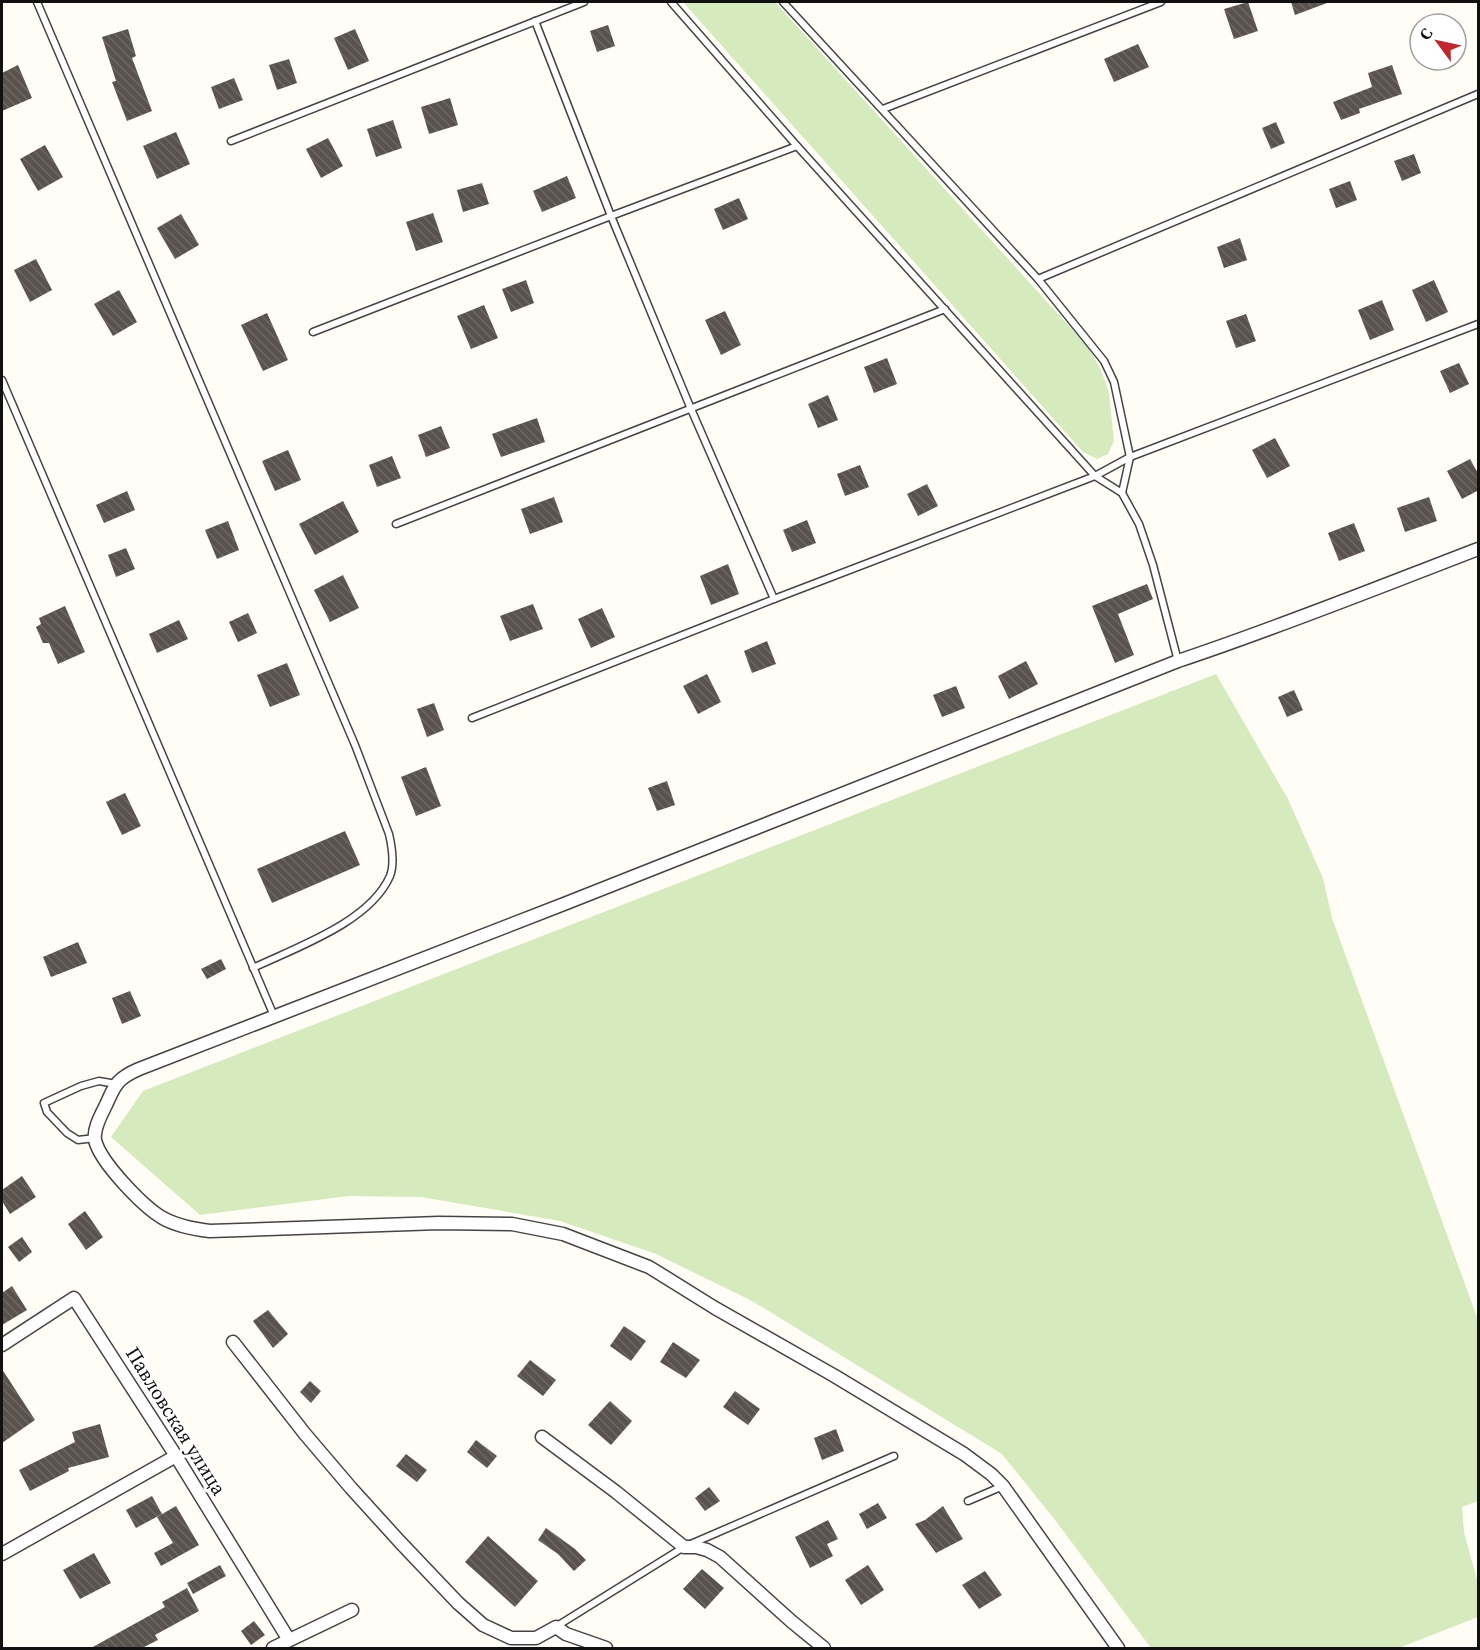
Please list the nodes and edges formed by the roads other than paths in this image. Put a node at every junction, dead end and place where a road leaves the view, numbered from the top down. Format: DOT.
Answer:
graph roads {
  1 [pos="36,2"];
  2 [pos="584,2"];
  3 [pos="671,2"];
  4 [pos="783,2"];
  5 [pos="1161,2"];
  6 [pos="535,21"];
  7 [pos="1479,94"];
  8 [pos="883,109"];
  9 [pos="231,141"];
  10 [pos="796,146"];
  11 [pos="610,216"];
  12 [pos="1038,279"];
  13 [pos="945,309"];
  14 [pos="1479,324"];
  15 [pos="313,332"];
  16 [pos="2,380"];
  17 [pos="691,409"];
  18 [pos="1130,457"];
  19 [pos="1095,476"];
  20 [pos="1122,493"];
  21 [pos="396,524"];
  22 [pos="1479,549"];
  23 [pos="774,599"];
  24 [pos="1178,661"];
  25 [pos="472,718"];
  26 [pos="253,968"];
  27 [pos="274,1017"];
  28 [pos="116,1084"];
  29 [pos="95,1138"];
  30 [pos="232,1342"];
  31 [pos="2,1345"];
  32 [pos="542,1437"];
  33 [pos="176,1456"];
  34 [pos="894,1456"];
  35 [pos="1003,1486"];
  36 [pos="968,1501"];
  37 [pos="684,1547"];
  38 [pos="2,1554"];
  39 [pos="352,1610"];
  40 [pos="556,1627"];
  41 [pos="289,1640"];
  42 [pos="273,1648"];
  43 [pos="606,1648"];
  44 [pos="824,1648"];
  45 [pos="1118,1648"];
  1 -- 26 [label="lane"];
  2 -- 6 [label="lane"];
  3 -- 10 [label="lane"];
  4 -- 8 [label="lane"];
  5 -- 8 [label="lane"];
  6 -- 9 [label="lane"];
  6 -- 11 [label="lane"];
  7 -- 12 [label="lane"];
  8 -- 12 [label="lane"];
  10 -- 11 [label="lane"];
  10 -- 13 [label="lane"];
  11 -- 15 [label="lane"];
  11 -- 17 [label="lane"];
  12 -- 18 [label="lane"];
  13 -- 17 [label="lane"];
  13 -- 19 [label="lane"];
  14 -- 18 [label="lane"];
  16 -- 26 [label="lane"];
  17 -- 21 [label="lane"];
  17 -- 23 [label="lane"];
  18 -- 19 [label="lane"];
  18 -- 20 [label="lane"];
  19 -- 20 [label="lane"];
  19 -- 23 [label="lane"];
  20 -- 24 [label="lane"];
  22 -- 24 [label="street"];
  23 -- 25 [label="lane"];
  24 -- 27 [label="street"];
  26 -- 27 [label="lane"];
  27 -- 28 [label="street"];
  28 -- 29 [label="street"];
  28 -- 29 [label="lane"];
  29 -- 35 [label="street"];
  30 -- 40 [label="street"];
  31 -- 33 [label="street, Павловская улица"];
  32 -- 37 [label="street"];
  33 -- 38 [label="street"];
  33 -- 41 [label="street, Павловская улица"];
  34 -- 37 [label="lane"];
  35 -- 36 [label="lane"];
  35 -- 45 [label="street"];
  37 -- 40 [label="lane"];
  37 -- 44 [label="street"];
  39 -- 41 [label="street"];
  40 -- 43 [label="street"];
  41 -- 42 [label="street"];
}
